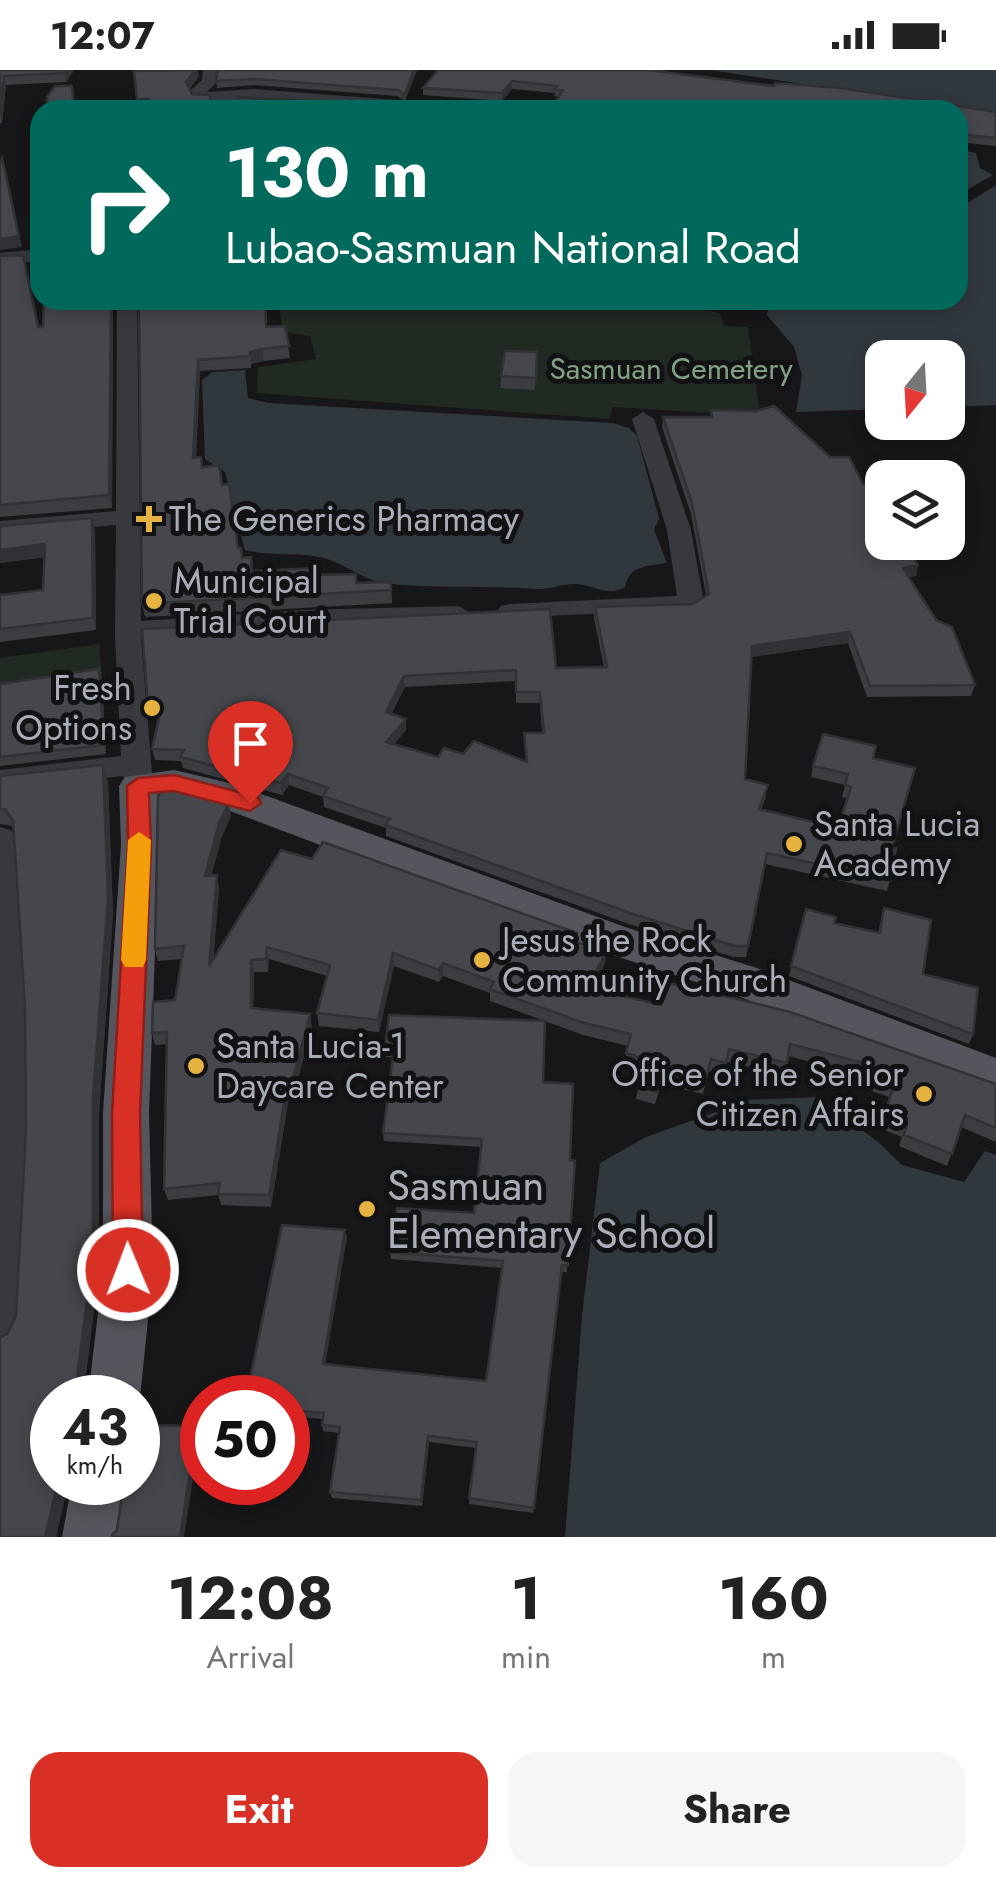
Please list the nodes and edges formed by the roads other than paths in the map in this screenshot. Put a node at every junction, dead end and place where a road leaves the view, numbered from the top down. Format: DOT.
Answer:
graph roads {
  1 [pos="210,70"];
  2 [pos="210,100"];
  3 [pos="231,100"];
  4 [pos="331,100"];
  5 [pos="30,256"];
  6 [pos="0,258"];
  7 [pos="127,310"];
  8 [pos="643,419"];
  9 [pos="127,518"];
  10 [pos="0,528"];
  11 [pos="128,630"];
  12 [pos="138,775"];
  13 [pos="0,780"];
  14 [pos="0,838"];
  15 [pos="996,1077"];
  16 [pos="0,1330"];
  17 [pos="117,1375"];
  18 [pos="96,1505"];
  19 [pos="90,1537"];
  1 -- 2 [label="street"];
  3 -- 4 [label="street"];
  5 -- 6 [label="street"];
  7 -- 9 [label="street"];
  8 -- 11 [label="street"];
  9 -- 10 [label="street"];
  9 -- 11 [label="street"];
  11 -- 12 [label="street"];
  12 -- 13 [label="street"];
  12 -- 15 [label="main road"];
  12 -- 17 [label="main road"];
  14 -- 16 [label="street"];
  18 -- 19 [label="main road"];
}
